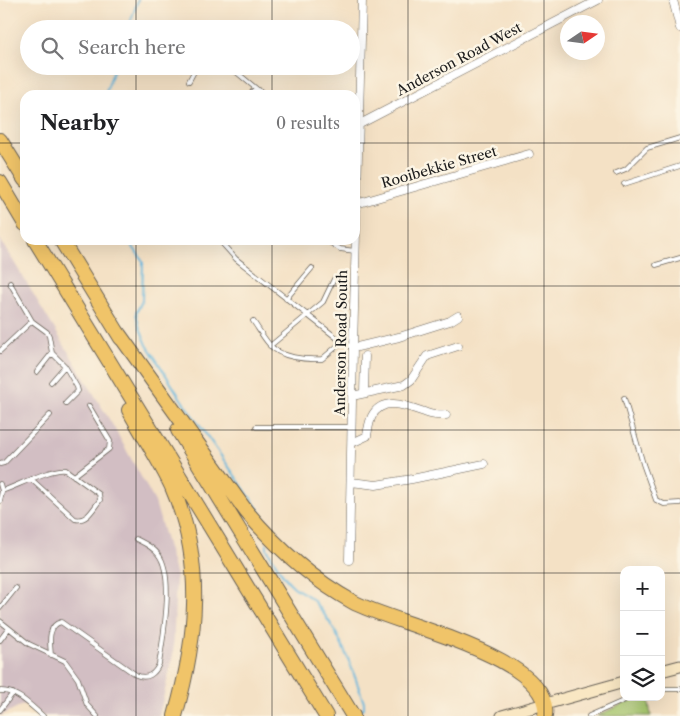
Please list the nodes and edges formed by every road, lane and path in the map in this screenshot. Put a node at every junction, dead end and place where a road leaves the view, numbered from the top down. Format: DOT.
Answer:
graph roads {
  1 [pos="362,0"];
  2 [pos="598,0"];
  3 [pos="672,0"];
  4 [pos="680,28"];
  5 [pos="360,62"];
  6 [pos="192,75"];
  7 [pos="240,75"];
  8 [pos="360,75"];
  9 [pos="189,80"];
  10 [pos="259,90"];
  11 [pos="359,90"];
  12 [pos="360,124"];
  13 [pos="680,138"];
  14 [pos="0,140"];
  15 [pos="529,154"];
  16 [pos="680,166"];
  17 [pos="20,172"];
  18 [pos="616,173"];
  19 [pos="0,182"];
  20 [pos="624,184"];
  21 [pos="360,203"];
  22 [pos="20,216"];
  23 [pos="38,245"];
  24 [pos="65,245"];
  25 [pos="224,245"];
  26 [pos="334,245"];
  27 [pos="355,245"];
  28 [pos="355,251"];
  29 [pos="680,258"];
  30 [pos="47,261"];
  31 [pos="656,264"];
  32 [pos="312,268"];
  33 [pos="334,278"];
  34 [pos="10,283"];
  35 [pos="286,299"];
  36 [pos="307,316"];
  37 [pos="458,316"];
  38 [pos="32,321"];
  39 [pos="253,321"];
  40 [pos="116,330"];
  41 [pos="342,342"];
  42 [pos="0,343"];
  43 [pos="270,346"];
  44 [pos="458,346"];
  45 [pos="4,347"];
  46 [pos="352,348"];
  47 [pos="0,351"];
  48 [pos="52,354"];
  49 [pos="365,356"];
  50 [pos="65,366"];
  51 [pos="37,372"];
  52 [pos="51,382"];
  53 [pos="364,393"];
  54 [pos="352,396"];
  55 [pos="624,398"];
  56 [pos="66,402"];
  57 [pos="89,406"];
  58 [pos="50,415"];
  59 [pos="446,415"];
  60 [pos="256,427"];
  61 [pos="352,427"];
  62 [pos="352,443"];
  63 [pos="0,464"];
  64 [pos="484,464"];
  65 [pos="74,476"];
  66 [pos="31,479"];
  67 [pos="351,482"];
  68 [pos="0,484"];
  69 [pos="2,491"];
  70 [pos="0,501"];
  71 [pos="680,503"];
  72 [pos="136,539"];
  73 [pos="349,560"];
  74 [pos="16,588"];
  75 [pos="0,608"];
  76 [pos="0,621"];
  77 [pos="9,628"];
  78 [pos="0,640"];
  79 [pos="51,655"];
  80 [pos="680,666"];
  81 [pos="665,670"];
  82 [pos="620,683"];
  83 [pos="665,689"];
  84 [pos="680,689"];
  85 [pos="0,691"];
  86 [pos="13,693"];
  87 [pos="623,701"];
  88 [pos="0,710"];
  89 [pos="546,710"];
  90 [pos="43,716"];
  91 [pos="97,716"];
  92 [pos="175,716"];
  93 [pos="326,716"];
  94 [pos="353,716"];
  95 [pos="502,716"];
  96 [pos="589,716"];
  1 -- 5 [label="street, Anderson Road South"];
  2 -- 12 [label="street, Anderson Road West"];
  3 -- 4 [label="street"];
  6 -- 9 [label="lane"];
  7 -- 10 [label="lane"];
  8 -- 11 [label="street, Anderson Road South"];
  13 -- 18 [label="lane"];
  14 -- 17 [label="highway"];
  15 -- 21 [label="street, Rooibekkie Street"];
  16 -- 20 [label="lane"];
  19 -- 22 [label="highway"];
  23 -- 30 [label="highway"];
  24 -- 40 [label="highway"];
  25 -- 35 [label="lane"];
  26 -- 28 [label="lane"];
  27 -- 28 [label="street, Anderson Road South"];
  28 -- 46 [label="street, Anderson Road South"];
  29 -- 31 [label="lane"];
  30 -- 92 [label="highway"];
  30 -- 93 [label="highway"];
  32 -- 35 [label="lane"];
  33 -- 36 [label="lane"];
  34 -- 38 [label="lane"];
  35 -- 36 [label="lane"];
  36 -- 41 [label="lane"];
  36 -- 43 [label="lane"];
  37 -- 46 [label="street"];
  38 -- 45 [label="lane"];
  38 -- 48 [label="lane"];
  39 -- 43 [label="lane"];
  40 -- 89 [label="highway"];
  40 -- 94 [label="highway"];
  41 -- 43 [label="lane"];
  41 -- 46 [label="lane"];
  42 -- 45 [label="lane"];
  44 -- 53 [label="street"];
  45 -- 47 [label="lane"];
  46 -- 54 [label="street, Anderson Road South"];
  48 -- 50 [label="lane"];
  48 -- 51 [label="lane"];
  49 -- 53 [label="street"];
  50 -- 52 [label="lane"];
  50 -- 56 [label="lane"];
  53 -- 54 [label="street"];
  54 -- 61 [label="street, Anderson Road South"];
  55 -- 71 [label="lane"];
  57 -- 65 [label="lane"];
  58 -- 63 [label="lane"];
  59 -- 62 [label="street"];
  60 -- 61 [label="lane"];
  61 -- 62 [label="street, Anderson Road South"];
  62 -- 67 [label="street, Anderson Road South"];
  64 -- 67 [label="street"];
  65 -- 66 [label="lane"];
  65 -- 66 [label="lane"];
  66 -- 69 [label="lane"];
  67 -- 73 [label="street, Anderson Road South"];
  68 -- 69 [label="lane"];
  69 -- 70 [label="lane"];
  72 -- 79 [label="lane"];
  74 -- 75 [label="lane"];
  76 -- 77 [label="lane"];
  77 -- 78 [label="lane"];
  77 -- 79 [label="lane"];
  79 -- 91 [label="lane"];
  80 -- 81 [label="street"];
  82 -- 89 [label="street"];
  83 -- 84 [label="lane"];
  85 -- 86 [label="lane"];
  86 -- 88 [label="lane"];
  86 -- 90 [label="lane"];
  87 -- 96 [label="lane"];
  89 -- 95 [label="street"];
}
